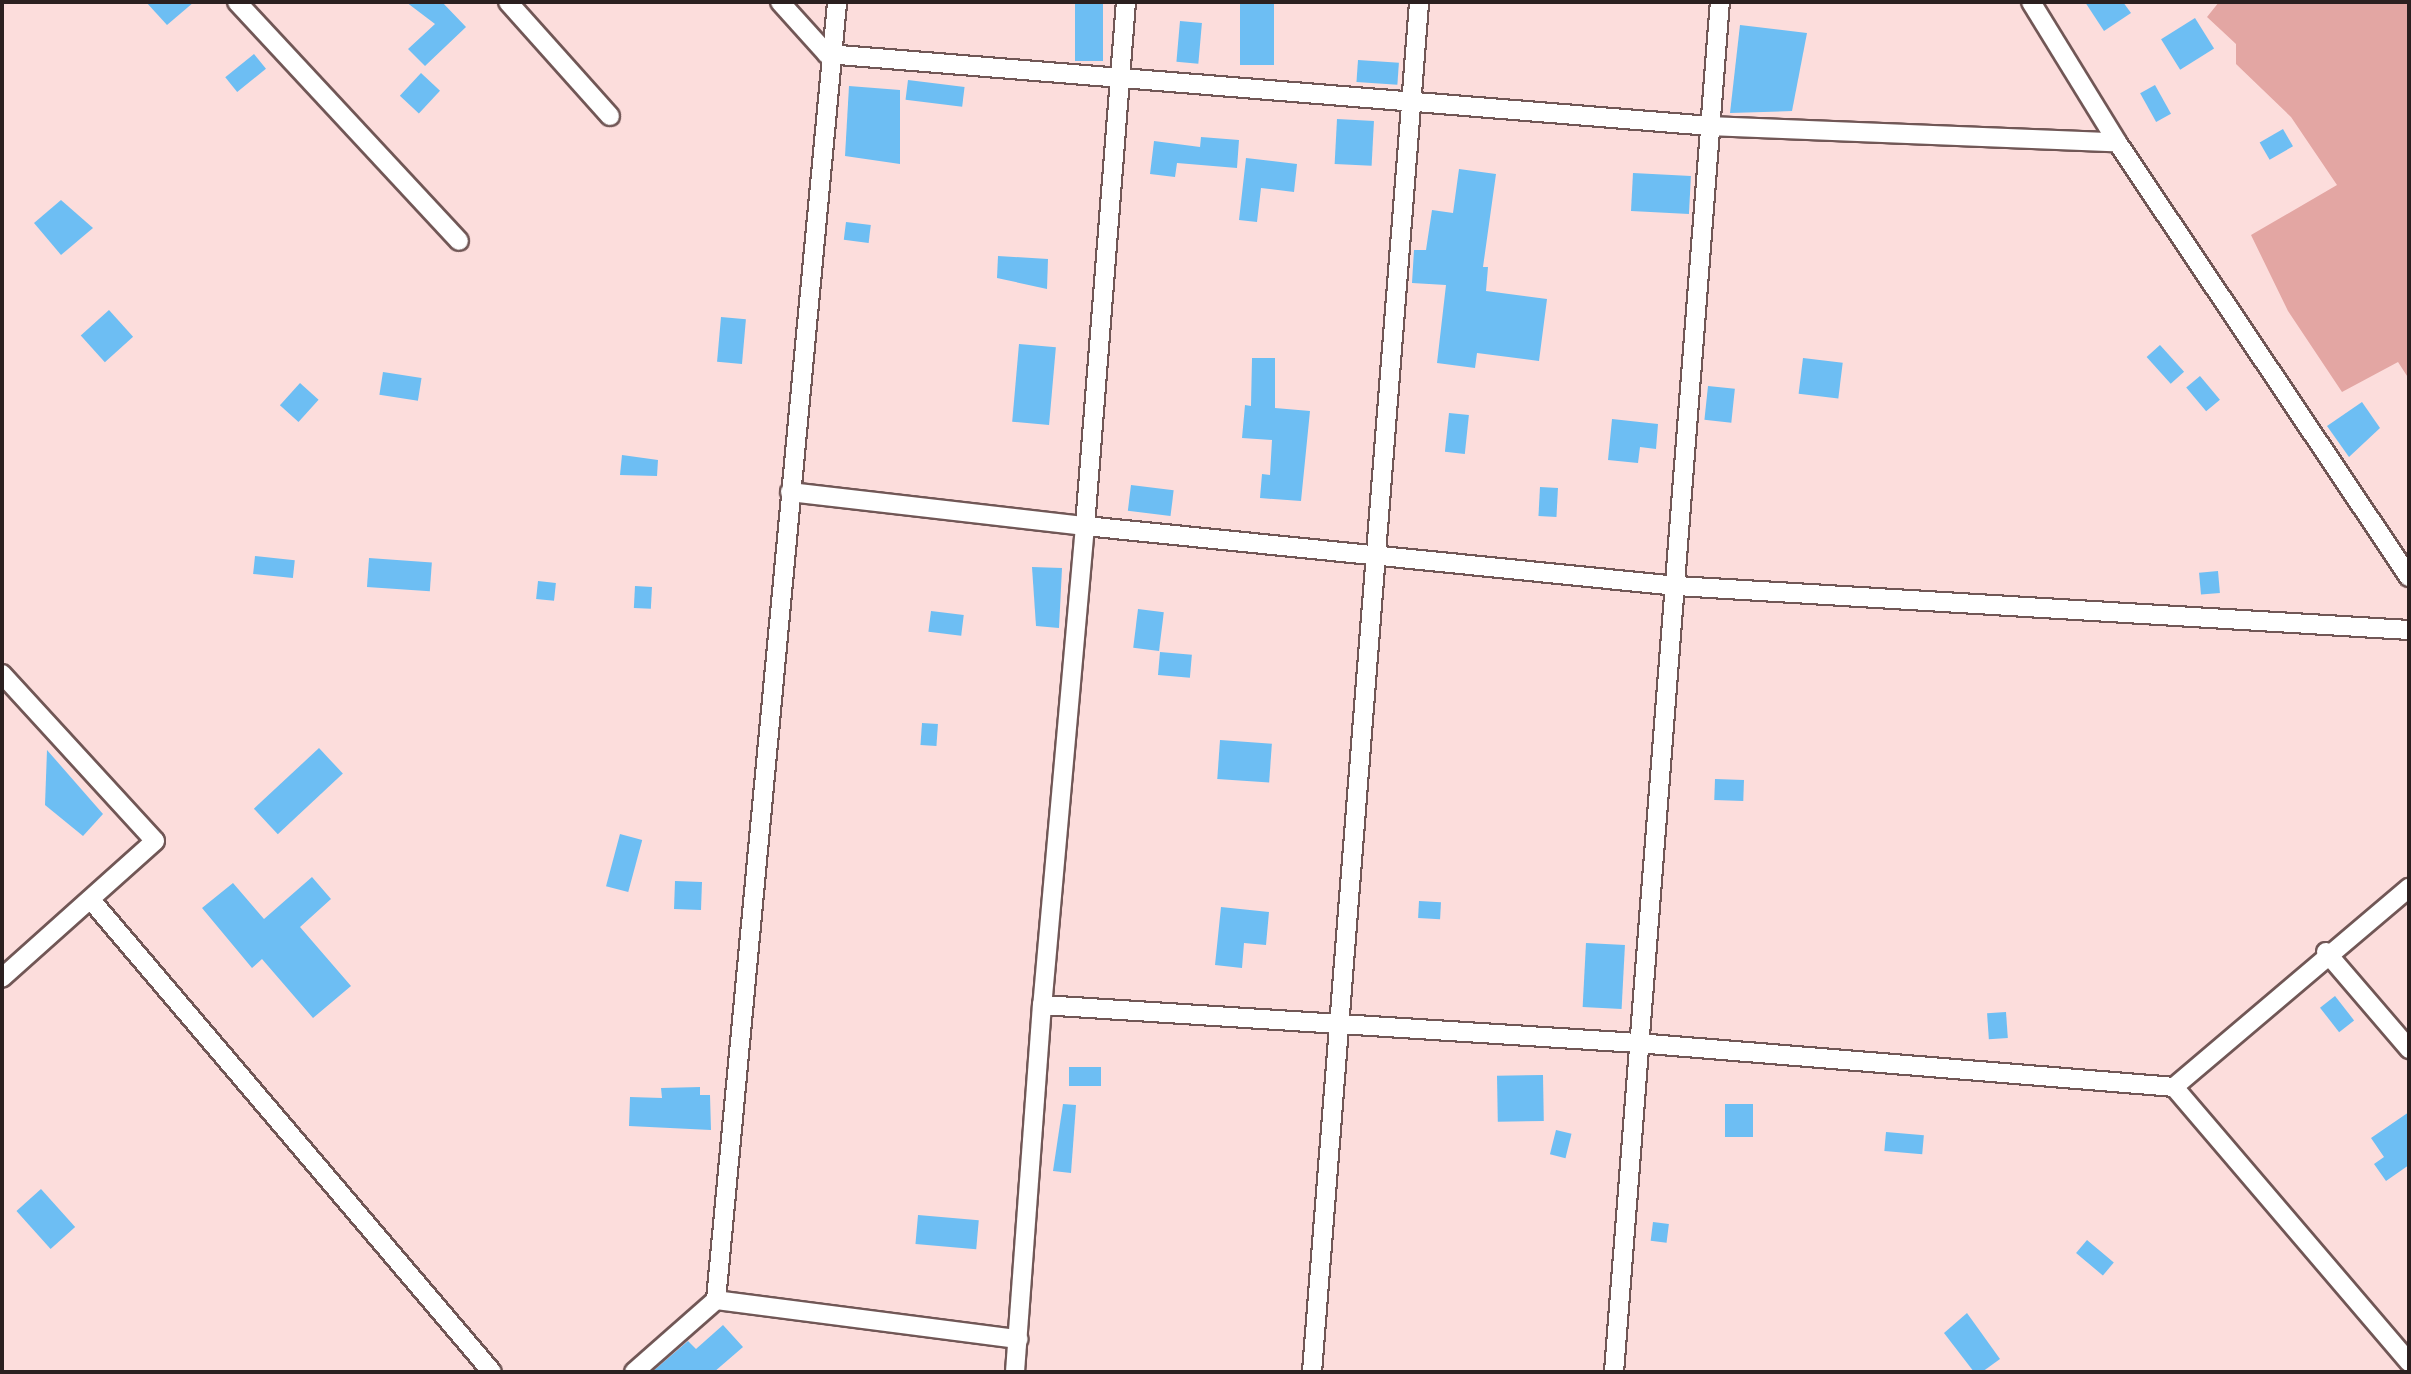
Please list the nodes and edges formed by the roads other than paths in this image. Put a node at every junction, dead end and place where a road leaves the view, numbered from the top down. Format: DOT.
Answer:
graph roads {
  1 [pos="237,2"];
  2 [pos="508,2"];
  3 [pos="780,2"];
  4 [pos="837,2"];
  5 [pos="1126,2"];
  6 [pos="1419,2"];
  7 [pos="1720,2"];
  8 [pos="2031,2"];
  9 [pos="827,54"];
  10 [pos="1121,75"];
  11 [pos="1411,103"];
  12 [pos="610,116"];
  13 [pos="1711,126"];
  14 [pos="2117,142"];
  15 [pos="459,241"];
  16 [pos="790,492"];
  17 [pos="1085,526"];
  18 [pos="1380,560"];
  19 [pos="2409,577"];
  20 [pos="1677,586"];
  21 [pos="2409,630"];
  22 [pos="2,674"];
  23 [pos="2409,888"];
  24 [pos="91,900"];
  25 [pos="2326,952"];
  26 [pos="2,978"];
  27 [pos="1042,1005"];
  28 [pos="1335,1023"];
  29 [pos="1637,1043"];
  30 [pos="2409,1049"];
  31 [pos="2174,1087"];
  32 [pos="716,1300"];
  33 [pos="1018,1339"];
  34 [pos="2409,1362"];
  35 [pos="492,1372"];
  36 [pos="634,1372"];
  37 [pos="1015,1372"];
  38 [pos="1312,1372"];
  39 [pos="1614,1372"];
  1 -- 15 [label="street"];
  2 -- 12 [label="street"];
  3 -- 9 [label="street"];
  4 -- 9 [label="street"];
  5 -- 10 [label="street"];
  6 -- 11 [label="street"];
  7 -- 13 [label="street"];
  8 -- 14 [label="street"];
  9 -- 10 [label="street"];
  9 -- 16 [label="street"];
  10 -- 11 [label="street"];
  10 -- 17 [label="street"];
  11 -- 13 [label="street"];
  11 -- 18 [label="street"];
  13 -- 14 [label="street"];
  13 -- 20 [label="street"];
  14 -- 19 [label="street"];
  16 -- 17 [label="street"];
  16 -- 32 [label="street"];
  17 -- 18 [label="street"];
  17 -- 27 [label="street"];
  18 -- 20 [label="street"];
  18 -- 28 [label="street"];
  20 -- 21 [label="street"];
  20 -- 29 [label="street"];
  22 -- 24 [label="street"];
  23 -- 25 [label="street"];
  24 -- 26 [label="street"];
  24 -- 35 [label="street"];
  25 -- 30 [label="street"];
  25 -- 31 [label="street"];
  27 -- 28 [label="street"];
  27 -- 33 [label="street"];
  28 -- 29 [label="street"];
  28 -- 38 [label="street"];
  29 -- 31 [label="street"];
  29 -- 39 [label="street"];
  31 -- 34 [label="street"];
  32 -- 33 [label="street"];
  32 -- 36 [label="street"];
  33 -- 37 [label="street"];
}
